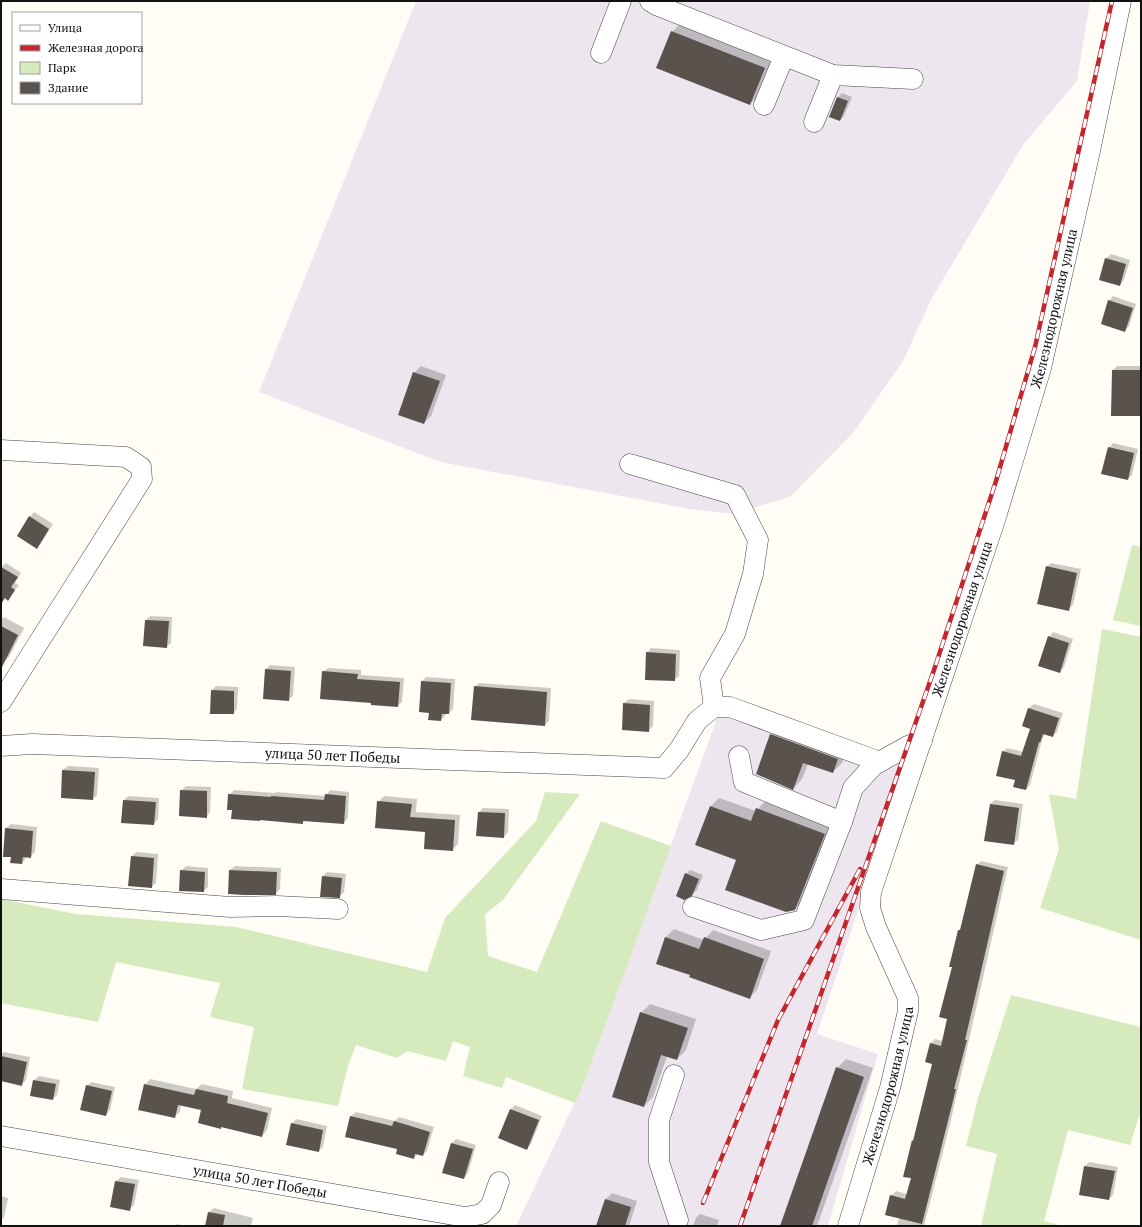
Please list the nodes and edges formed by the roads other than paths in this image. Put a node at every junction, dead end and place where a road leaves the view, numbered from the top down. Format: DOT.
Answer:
graph roads {
  1 [pos="621,1"];
  2 [pos="650,1"];
  3 [pos="1121,1"];
  4 [pos="601,53"];
  5 [pos="784,56"];
  6 [pos="832,75"];
  7 [pos="913,79"];
  8 [pos="764,104"];
  9 [pos="814,122"];
  10 [pos="1,450"];
  11 [pos="630,464"];
  12 [pos="1,702"];
  13 [pos="714,707"];
  14 [pos="922,741"];
  15 [pos="1,746"];
  16 [pos="739,756"];
  17 [pos="880,762"];
  18 [pos="842,822"];
  19 [pos="1,889"];
  20 [pos="693,907"];
  21 [pos="338,909"];
  22 [pos="674,1075"];
  23 [pos="1,1136"];
  24 [pos="499,1182"];
  25 [pos="684,1200"];
  26 [pos="677,1223"];
  27 [pos="848,1226"];
  1 -- 4 [label="street"];
  2 -- 5 [label="street"];
  3 -- 14 [label="street, Железнодорожная улица"];
  5 -- 6 [label="street"];
  5 -- 8 [label="street"];
  6 -- 7 [label="street"];
  6 -- 9 [label="street"];
  10 -- 12 [label="street"];
  11 -- 13 [label="street"];
  13 -- 15 [label="street, улица 50 лет Победы"];
  13 -- 17 [label="street"];
  14 -- 17 [label="street"];
  14 -- 27 [label="street, Железнодорожная улица"];
  16 -- 18 [label="street"];
  17 -- 18 [label="street"];
  18 -- 20 [label="street"];
  19 -- 21 [label="street"];
  22 -- 26 [label="street"];
  23 -- 24 [label="street, улица 50 лет Победы"];
  25 -- 26 [label="street"];
}
